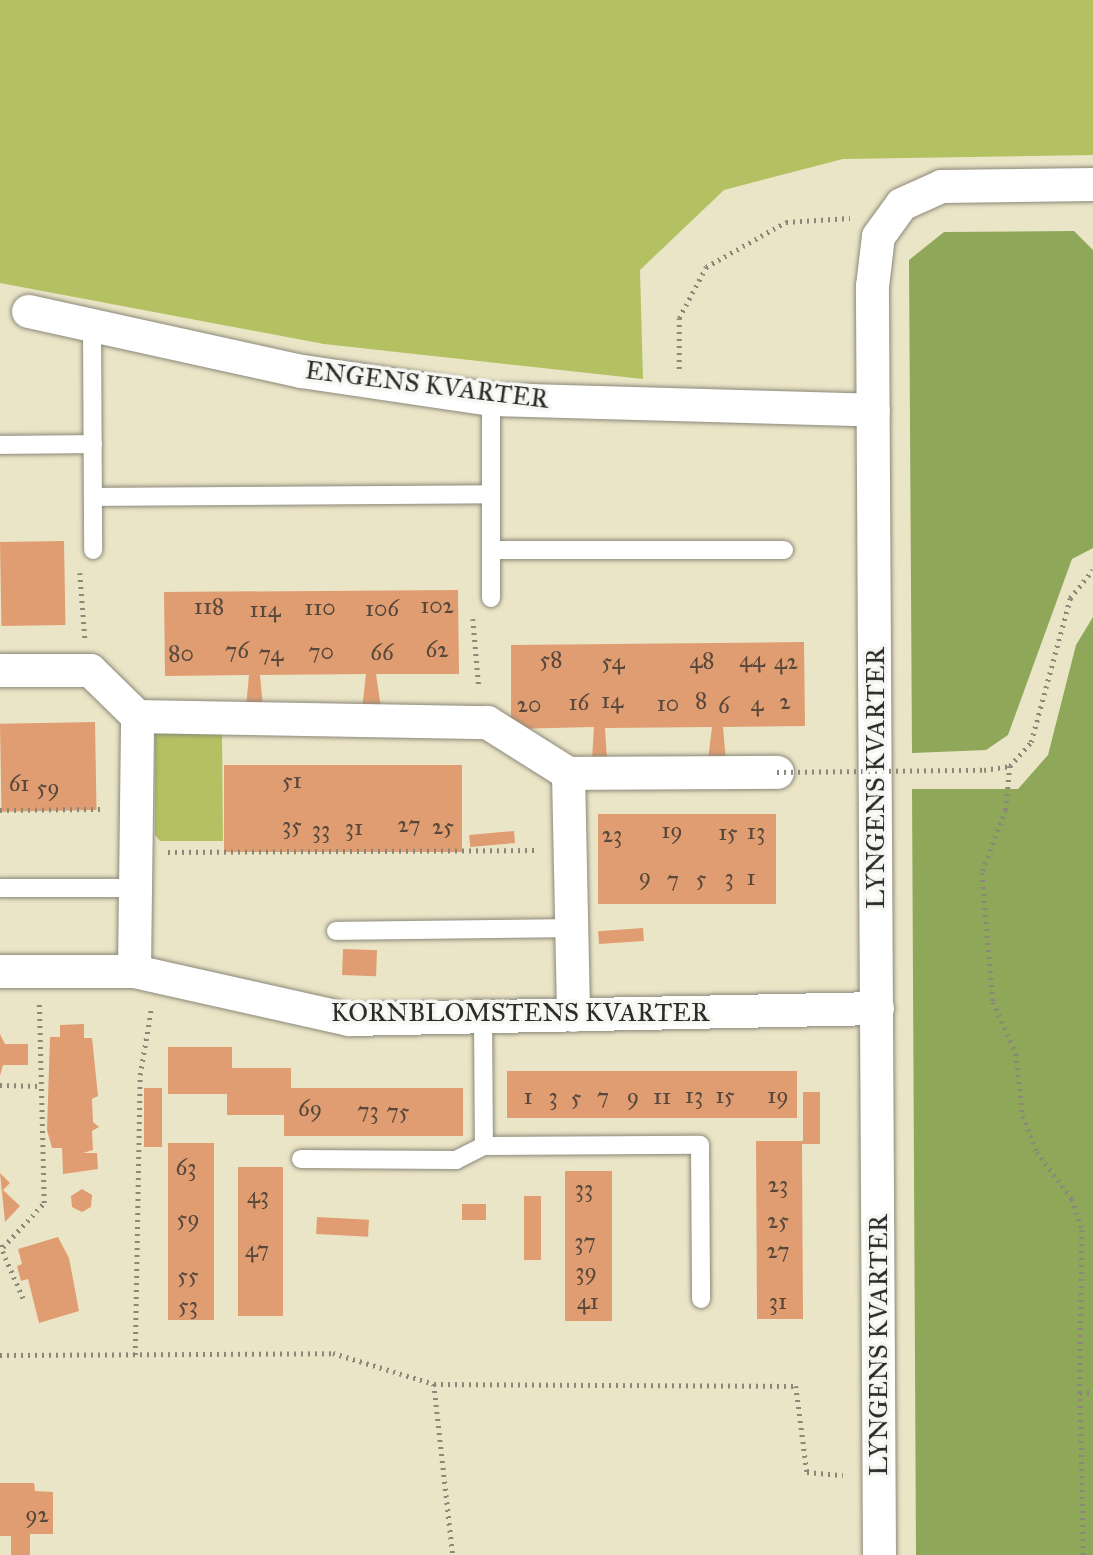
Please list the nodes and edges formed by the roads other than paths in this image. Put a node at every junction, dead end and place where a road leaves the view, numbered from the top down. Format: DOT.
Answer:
graph roads {
  1 [pos="1093,184"];
  2 [pos="28,311"];
  3 [pos="92,325"];
  4 [pos="491,399"];
  5 [pos="873,410"];
  6 [pos="93,443"];
  7 [pos="0,445"];
  8 [pos="491,494"];
  9 [pos="93,497"];
  10 [pos="93,550"];
  11 [pos="491,550"];
  12 [pos="784,550"];
  13 [pos="491,598"];
  14 [pos="0,670"];
  15 [pos="138,716"];
  16 [pos="777,772"];
  17 [pos="568,773"];
  18 [pos="0,888"];
  19 [pos="135,888"];
  20 [pos="569,928"];
  21 [pos="336,932"];
  22 [pos="0,971"];
  23 [pos="145,974"];
  24 [pos="877,1008"];
  25 [pos="573,1014"];
  26 [pos="483,1016"];
  27 [pos="484,1146"];
  28 [pos="301,1159"];
  29 [pos="701,1299"];
  30 [pos="879,1555"];
  1 -- 5 [label="street, LYNGENS KVARTER"];
  2 -- 3 [label="street, ENGENS KVARTER"];
  3 -- 4 [label="street, ENGENS KVARTER"];
  3 -- 6 [label="lane"];
  4 -- 5 [label="street, ENGENS KVARTER"];
  4 -- 8 [label="lane"];
  5 -- 24 [label="street, LYNGENS KVARTER"];
  6 -- 7 [label="lane"];
  6 -- 9 [label="lane"];
  8 -- 9 [label="lane"];
  8 -- 11 [label="lane"];
  9 -- 10 [label="lane"];
  11 -- 12 [label="lane"];
  11 -- 13 [label="lane"];
  14 -- 15 [label="street"];
  15 -- 17 [label="street"];
  15 -- 19 [label="street"];
  16 -- 17 [label="street"];
  17 -- 20 [label="street"];
  18 -- 19 [label="lane"];
  19 -- 23 [label="street"];
  20 -- 21 [label="lane"];
  20 -- 25 [label="street"];
  22 -- 23 [label="street, KORNBLOMSTENS KVARTER"];
  23 -- 26 [label="street, KORNBLOMSTENS KVARTER"];
  24 -- 25 [label="street, KORNBLOMSTENS KVARTER"];
  24 -- 30 [label="street, LYNGENS KVARTER"];
  25 -- 26 [label="street, KORNBLOMSTENS KVARTER"];
  26 -- 27 [label="lane"];
  27 -- 28 [label="lane"];
  27 -- 29 [label="lane"];
}
